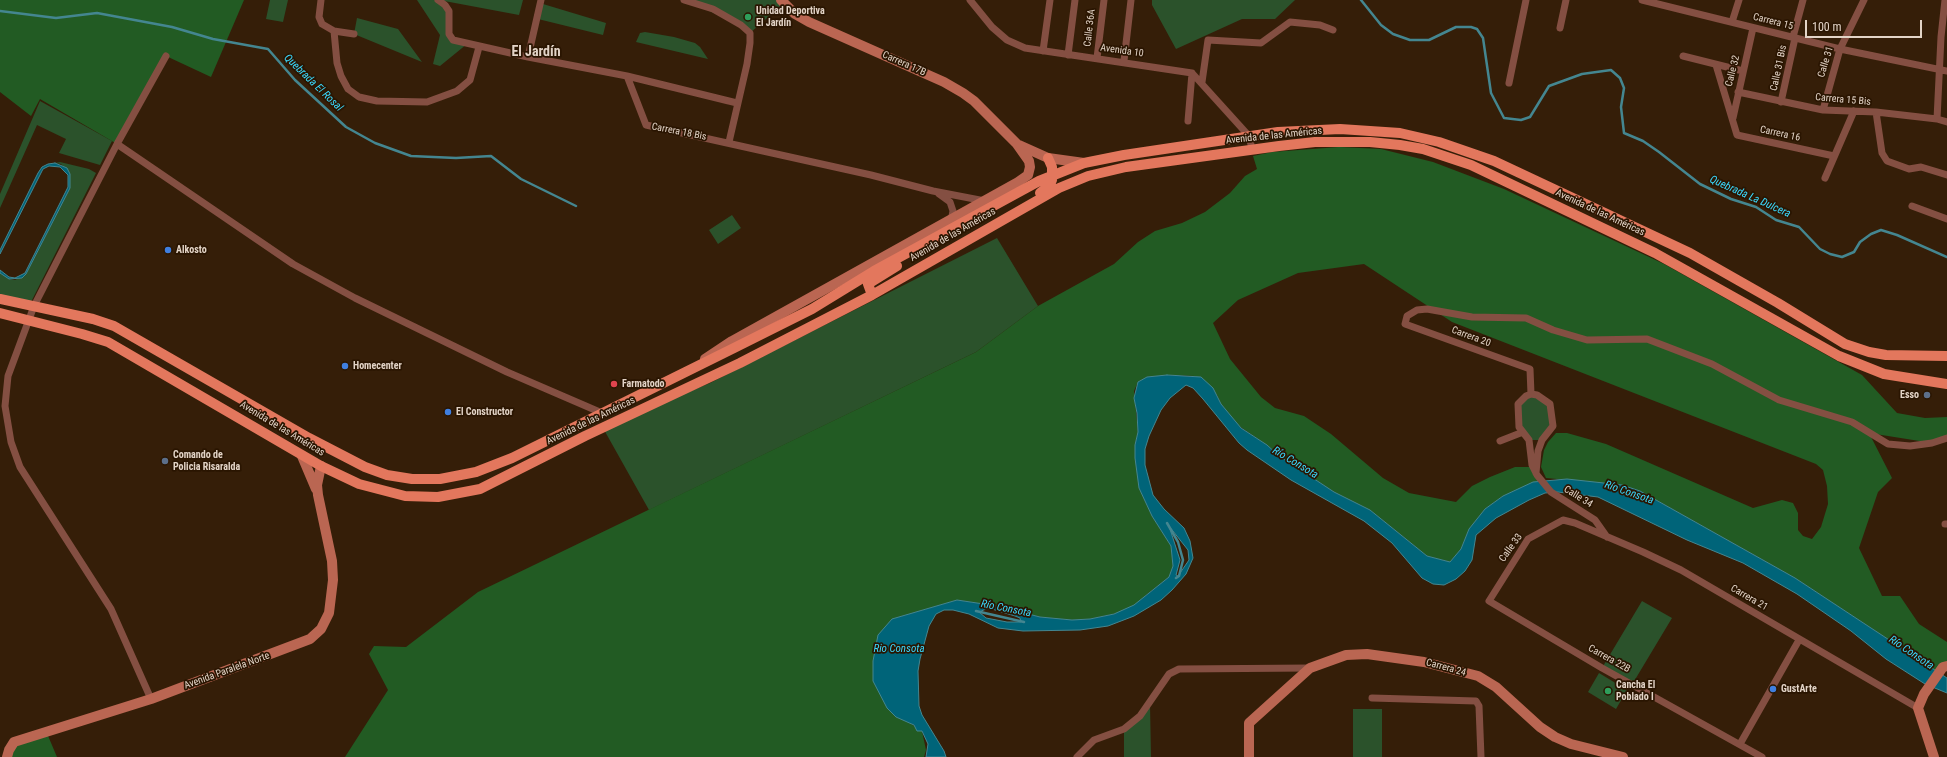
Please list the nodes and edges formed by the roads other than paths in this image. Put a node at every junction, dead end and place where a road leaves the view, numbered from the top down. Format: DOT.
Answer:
graph roads {
  1 [pos="321,0"];
  2 [pos="438,0"];
  3 [pos="541,0"];
  4 [pos="684,0"];
  5 [pos="780,0"];
  6 [pos="970,0"];
  7 [pos="1050,0"];
  8 [pos="1076,0"];
  9 [pos="1104,0"];
  10 [pos="1131,0"];
  11 [pos="1526,0"];
  12 [pos="1566,0"];
  13 [pos="1642,0"];
  14 [pos="1739,0"];
  15 [pos="1803,0"];
  16 [pos="1864,0"];
  17 [pos="1945,0"];
  18 [pos="1732,22"];
  19 [pos="1560,28"];
  20 [pos="1754,28"];
  21 [pos="1333,30"];
  22 [pos="334,31"];
  23 [pos="354,34"];
  24 [pos="1794,38"];
  25 [pos="1944,38"];
  26 [pos="479,47"];
  27 [pos="1840,49"];
  28 [pos="1043,51"];
  29 [pos="1068,55"];
  30 [pos="166,56"];
  31 [pos="1683,56"];
  32 [pos="528,57"];
  33 [pos="1097,58"];
  34 [pos="1124,61"];
  35 [pos="1716,65"];
  36 [pos="1944,70"];
  37 [pos="1743,71"];
  38 [pos="1192,73"];
  39 [pos="627,76"];
  40 [pos="1202,82"];
  41 [pos="1509,83"];
  42 [pos="1738,92"];
  43 [pos="1781,102"];
  44 [pos="737,103"];
  45 [pos="1823,110"];
  46 [pos="1854,111"];
  47 [pos="1876,112"];
  48 [pos="1937,119"];
  49 [pos="1732,120"];
  50 [pos="1188,121"];
  51 [pos="1947,122"];
  52 [pos="1249,136"];
  53 [pos="729,142"];
  54 [pos="117,144"];
  55 [pos="1017,144"];
  56 [pos="1252,149"];
  57 [pos="1834,156"];
  58 [pos="1048,158"];
  59 [pos="1084,163"];
  60 [pos="1053,175"];
  61 [pos="1947,175"];
  62 [pos="1825,178"];
  63 [pos="933,191"];
  64 [pos="985,201"];
  65 [pos="1002,201"];
  66 [pos="1912,206"];
  67 [pos="1010,216"];
  68 [pos="952,219"];
  69 [pos="1947,219"];
  70 [pos="946,232"];
  71 [pos="872,294"];
  72 [pos="0,299"];
  73 [pos="34,306"];
  74 [pos="0,313"];
  75 [pos="29,320"];
  76 [pos="1947,356"];
  77 [pos="688,370"];
  78 [pos="1947,384"];
  79 [pos="1531,394"];
  80 [pos="602,413"];
  81 [pos="1523,432"];
  82 [pos="585,436"];
  83 [pos="1947,438"];
  84 [pos="1529,440"];
  85 [pos="1542,440"];
  86 [pos="1500,441"];
  87 [pos="302,456"];
  88 [pos="321,466"];
  89 [pos="1536,473"];
  90 [pos="318,495"];
  91 [pos="1563,520"];
  92 [pos="1608,537"];
  93 [pos="1489,602"];
  94 [pos="1799,640"];
  95 [pos="1945,667"];
  96 [pos="1310,668"];
  97 [pos="1372,698"];
  98 [pos="151,699"];
  99 [pos="1918,708"];
  100 [pos="1740,744"];
  101 [pos="7,757"];
  102 [pos="1077,757"];
  103 [pos="1249,757"];
  104 [pos="1481,757"];
  105 [pos="1623,757"];
  106 [pos="1762,757"];
  107 [pos="1934,757"];
  1 -- 22 [label="street"];
  2 -- 26 [label="street"];
  3 -- 32 [label="street"];
  4 -- 44 [label="street"];
  5 -- 55 [label="street, Carrera 17B"];
  6 -- 28 [label="street, Avenida 10"];
  7 -- 28 [label="street"];
  8 -- 29 [label="street"];
  9 -- 33 [label="street, Calle 36A"];
  10 -- 34 [label="street"];
  11 -- 41 [label="street"];
  12 -- 19 [label="street"];
  13 -- 18 [label="street, Carrera 15"];
  14 -- 18 [label="street"];
  15 -- 24 [label="street, Calle 31 Bis"];
  16 -- 27 [label="street, Calle 31"];
  17 -- 25 [label="street"];
  18 -- 20 [label="street, Carrera 15"];
  20 -- 24 [label="street, Carrera 15"];
  20 -- 37 [label="street, Calle 32"];
  21 -- 40 [label="street"];
  22 -- 23 [label="street"];
  22 -- 26 [label="street"];
  24 -- 27 [label="street, Carrera 15"];
  24 -- 43 [label="street, Calle 31 Bis"];
  25 -- 36 [label="street"];
  26 -- 32 [label="street"];
  27 -- 36 [label="street, Carrera 15"];
  27 -- 45 [label="street, Calle 31"];
  28 -- 29 [label="street, Avenida 10"];
  29 -- 33 [label="street, Avenida 10"];
  30 -- 54 [label="street"];
  31 -- 35 [label="street"];
  32 -- 39 [label="street"];
  33 -- 34 [label="street, Avenida 10"];
  34 -- 38 [label="street, Avenida 10"];
  35 -- 37 [label="street"];
  35 -- 49 [label="street"];
  36 -- 48 [label="street"];
  37 -- 42 [label="street, Calle 32"];
  38 -- 40 [label="street"];
  38 -- 50 [label="street"];
  39 -- 44 [label="street"];
  39 -- 53 [label="street, Carrera 18 Bis"];
  40 -- 52 [label="street"];
  42 -- 43 [label="street, Carrera 15 Bis"];
  42 -- 49 [label="street, Calle 32"];
  43 -- 45 [label="street, Carrera 15 Bis"];
  44 -- 53 [label="street"];
  45 -- 46 [label="street, Carrera 15 Bis"];
  46 -- 47 [label="street, Carrera 15 Bis"];
  46 -- 57 [label="street"];
  47 -- 48 [label="street, Carrera 15 Bis"];
  47 -- 61 [label="street"];
  48 -- 51 [label="street, Carrera 15 Bis"];
  49 -- 57 [label="street, Carrera 16"];
  52 -- 56 [label="street"];
  52 -- 59 [label="main road, Avenida de las Américas"];
  52 -- 76 [label="main road, Avenida de las Américas"];
  53 -- 63 [label="street, Carrera 18 Bis"];
  54 -- 73 [label="street"];
  54 -- 80 [label="street"];
  55 -- 58 [label="street, Carrera 17B"];
  55 -- 64 [label="street, Carrera 17B"];
  56 -- 67 [label="main road, Avenida de las Américas"];
  56 -- 78 [label="main road, Avenida de las Américas"];
  57 -- 62 [label="street"];
  58 -- 59 [label="street, Carrera 17B"];
  58 -- 60 [label="main road"];
  59 -- 60 [label="main road, Avenida de las Américas"];
  60 -- 65 [label="main road, Avenida de las Américas"];
  60 -- 67 [label="main road"];
  63 -- 64 [label="street, Carrera 18 Bis"];
  63 -- 68 [label="street, Carrera 18 Bis"];
  64 -- 65 [label="street, Carrera 18 Bis"];
  64 -- 68 [label="street, Carrera 18 Bis"];
  65 -- 70 [label="main road, Avenida de las Américas"];
  66 -- 69 [label="street"];
  67 -- 71 [label="main road, Avenida de las Américas"];
  68 -- 70 [label="street"];
  68 -- 77 [label="street, Carrera 18 Bis"];
  70 -- 71 [label="main road"];
  70 -- 77 [label="main road, Avenida de las Américas"];
  71 -- 82 [label="main road, Avenida de las Américas"];
  72 -- 73 [label="main road, Avenida de las Américas"];
  73 -- 75 [label="street"];
  73 -- 80 [label="main road, Avenida de las Américas"];
  74 -- 75 [label="main road, Avenida de las Américas"];
  75 -- 87 [label="main road, Avenida de las Américas"];
  75 -- 98 [label="street"];
  77 -- 80 [label="main road, Avenida de las Américas"];
  79 -- 81 [label="street"];
  79 -- 83 [label="street, Carrera 20"];
  79 -- 85 [label="street"];
  80 -- 82 [label="main road"];
  81 -- 84 [label="street"];
  81 -- 86 [label="street"];
  82 -- 88 [label="main road, Avenida de las Américas"];
  84 -- 85 [label="street"];
  84 -- 89 [label="street, Calle 34"];
  85 -- 89 [label="street"];
  87 -- 88 [label="main road, Avenida de las Américas"];
  87 -- 90 [label="street, Avenida Paralela Norte"];
  88 -- 90 [label="street, Avenida Paralela Norte"];
  89 -- 92 [label="street, Calle 34"];
  90 -- 98 [label="street, Avenida Paralela Norte"];
  91 -- 92 [label="street, Carrera 21"];
  91 -- 93 [label="street, Calle 33"];
  92 -- 94 [label="street, Carrera 21"];
  93 -- 100 [label="street, Carrera 22B"];
  94 -- 99 [label="street, Carrera 21"];
  94 -- 100 [label="street"];
  95 -- 99 [label="street"];
  96 -- 102 [label="street"];
  96 -- 103 [label="street, Carrera 24"];
  96 -- 105 [label="street, Carrera 24"];
  97 -- 104 [label="street"];
  98 -- 101 [label="street, Avenida Paralela Norte"];
  99 -- 107 [label="street"];
  100 -- 106 [label="street, Carrera 22B"];
}
